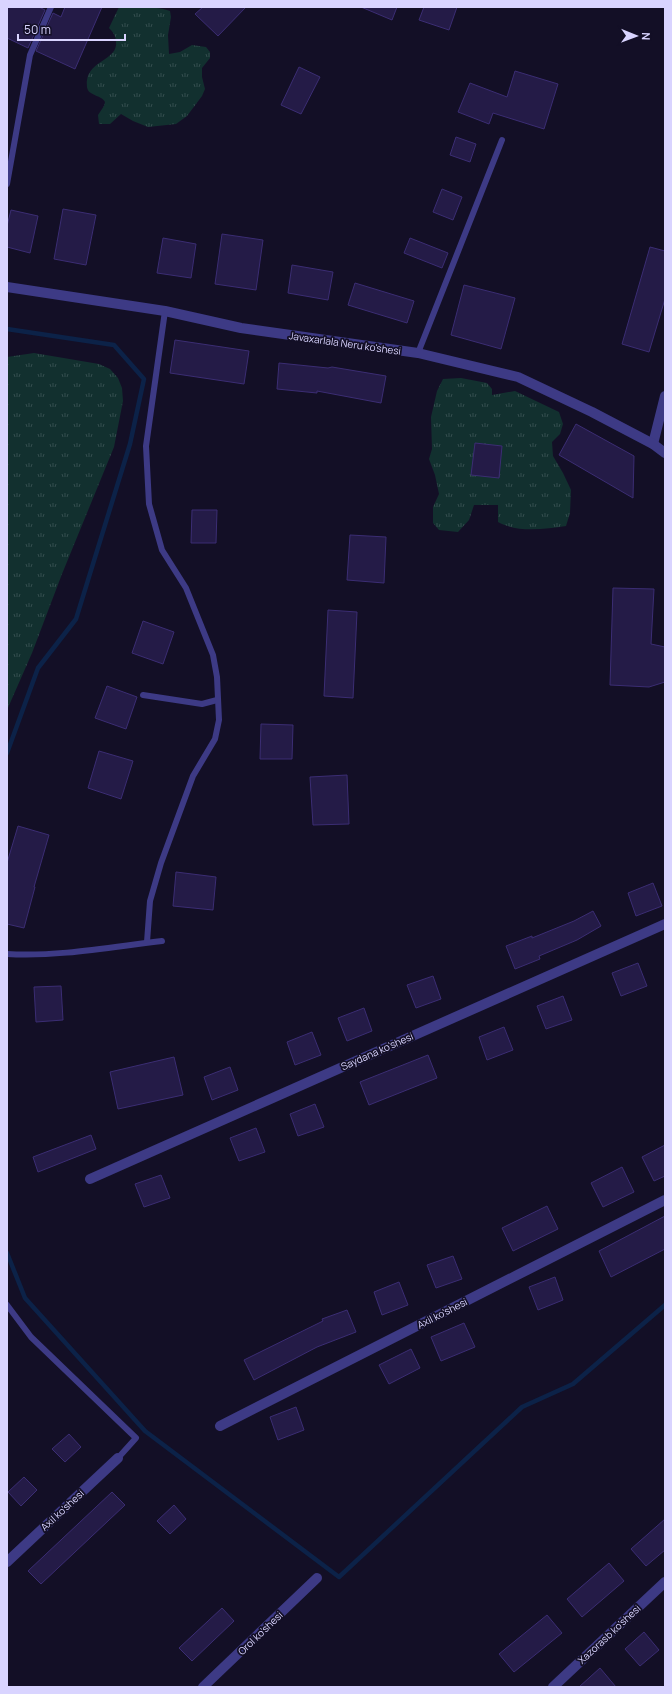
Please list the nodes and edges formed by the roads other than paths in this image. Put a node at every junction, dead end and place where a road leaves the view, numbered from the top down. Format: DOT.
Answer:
graph roads {
  1 [pos="51,7"];
  2 [pos="502,140"];
  3 [pos="7,184"];
  4 [pos="7,287"];
  5 [pos="165,311"];
  6 [pos="418,353"];
  7 [pos="665,396"];
  8 [pos="653,444"];
  9 [pos="665,453"];
  10 [pos="143,695"];
  11 [pos="218,700"];
  12 [pos="665,924"];
  13 [pos="162,940"];
  14 [pos="148,942"];
  15 [pos="7,954"];
  16 [pos="90,1179"];
  17 [pos="665,1200"];
  18 [pos="7,1305"];
  19 [pos="220,1426"];
  20 [pos="118,1458"];
  21 [pos="7,1562"];
  22 [pos="317,1578"];
  23 [pos="665,1582"];
  24 [pos="203,1687"];
  25 [pos="553,1687"];
  1 -- 3 [label="lane"];
  2 -- 6 [label="lane"];
  4 -- 5 [label="street, Javaxarlala Neru ko'shesi"];
  5 -- 6 [label="street, Javaxarlala Neru ko'shesi"];
  5 -- 11 [label="lane"];
  6 -- 8 [label="street, Javaxarlala Neru ko'shesi"];
  7 -- 8 [label="street"];
  8 -- 9 [label="street, Javaxarlala Neru ko'shesi"];
  10 -- 11 [label="lane"];
  11 -- 14 [label="lane"];
  12 -- 16 [label="street, Saydana ko'shesi"];
  13 -- 14 [label="lane"];
  14 -- 15 [label="lane"];
  17 -- 19 [label="street, Axil ko'shesi"];
  18 -- 20 [label="lane"];
  20 -- 21 [label="street, Axil ko'shesi"];
  22 -- 24 [label="street, Orol ko'shesi"];
  23 -- 25 [label="street, Xazorasb ko'shesi"];
}
